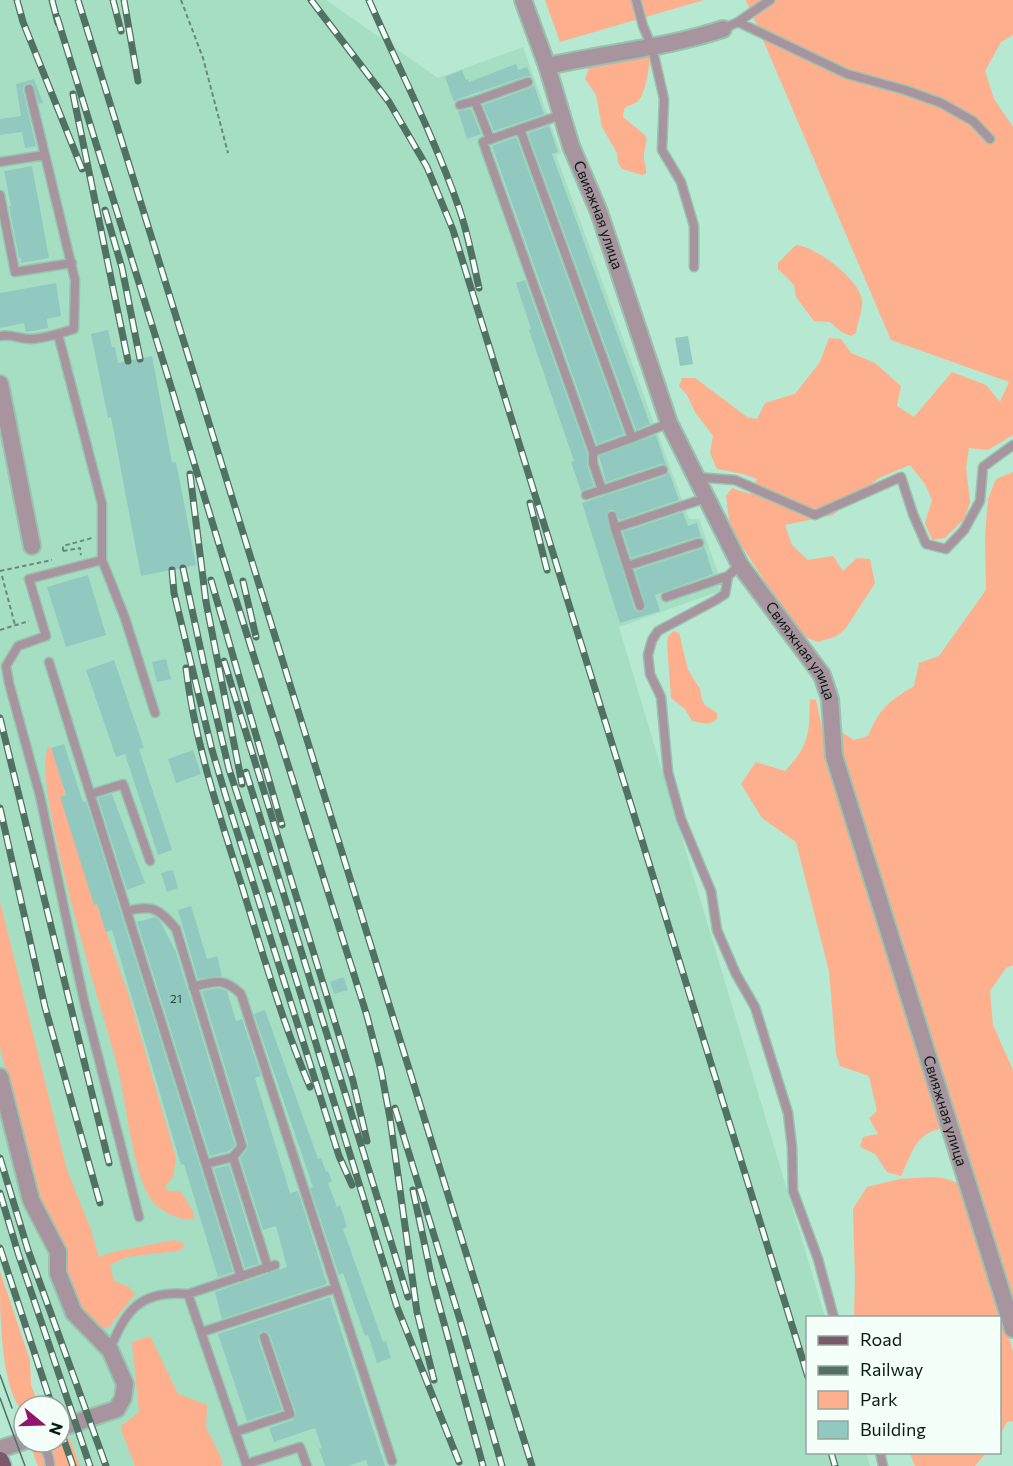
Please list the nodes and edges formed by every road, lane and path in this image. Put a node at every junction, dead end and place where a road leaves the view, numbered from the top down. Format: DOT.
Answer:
graph roads {
  1 [pos="181,0"];
  2 [pos="523,0"];
  3 [pos="636,0"];
  4 [pos="770,0"];
  5 [pos="738,22"];
  6 [pos="723,30"];
  7 [pos="652,47"];
  8 [pos="547,66"];
  9 [pos="528,82"];
  10 [pos="29,89"];
  11 [pos="475,101"];
  12 [pos="460,105"];
  13 [pos="561,115"];
  14 [pos="520,129"];
  15 [pos="490,139"];
  16 [pos="990,139"];
  17 [pos="228,153"];
  18 [pos="45,155"];
  19 [pos="0,162"];
  20 [pos="0,195"];
  21 [pos="72,263"];
  22 [pos="694,267"];
  23 [pos="58,334"];
  24 [pos="0,336"];
  25 [pos="0,384"];
  26 [pos="669,423"];
  27 [pos="632,438"];
  28 [pos="1013,445"];
  29 [pos="593,452"];
  30 [pos="663,470"];
  31 [pos="695,477"];
  32 [pos="602,490"];
  33 [pos="586,495"];
  34 [pos="706,498"];
  35 [pos="612,516"];
  36 [pos="615,528"];
  37 [pos="102,535"];
  38 [pos="699,543"];
  39 [pos="32,546"];
  40 [pos="72,556"];
  41 [pos="62,558"];
  42 [pos="102,560"];
  43 [pos="627,566"];
  44 [pos="0,571"];
  45 [pos="734,571"];
  46 [pos="2,576"];
  47 [pos="666,597"];
  48 [pos="640,606"];
  49 [pos="40,617"];
  50 [pos="15,625"];
  51 [pos="0,630"];
  52 [pos="50,662"];
  53 [pos="155,713"];
  54 [pos="91,794"];
  55 [pos="150,861"];
  56 [pos="127,911"];
  57 [pos="193,987"];
  58 [pos="0,1077"];
  59 [pos="233,1157"];
  60 [pos="206,1164"];
  61 [pos="139,1217"];
  62 [pos="241,1277"];
  63 [pos="336,1288"];
  64 [pos="188,1294"];
  65 [pos="834,1316"];
  66 [pos="1013,1329"];
  67 [pos="202,1332"];
  68 [pos="264,1337"];
  69 [pos="110,1350"];
  70 [pos="72,1424"];
  71 [pos="235,1432"];
  72 [pos="0,1461"];
  73 [pos="392,1461"];
  74 [pos="246,1465"];
  75 [pos="2,1466"];
  76 [pos="307,1466"];
  1 -- 17 [label="path"];
  2 -- 8 [label="street, Свияжная улица"];
  3 -- 7 [label="lane"];
  4 -- 5 [label="lane"];
  5 -- 6 [label="lane"];
  5 -- 16 [label="lane"];
  6 -- 7 [label="street"];
  7 -- 8 [label="street"];
  7 -- 22 [label="lane"];
  8 -- 13 [label="street, Свияжная улица"];
  9 -- 11 [label="lane"];
  10 -- 18 [label="lane"];
  11 -- 12 [label="lane"];
  11 -- 15 [label="lane"];
  13 -- 14 [label="lane"];
  13 -- 26 [label="street, Свияжная улица"];
  14 -- 15 [label="lane"];
  14 -- 27 [label="lane"];
  15 -- 29 [label="lane"];
  18 -- 19 [label="lane"];
  18 -- 21 [label="lane"];
  20 -- 21 [label="lane"];
  21 -- 23 [label="lane"];
  23 -- 24 [label="lane"];
  23 -- 37 [label="lane"];
  25 -- 39 [label="street"];
  26 -- 27 [label="lane"];
  26 -- 31 [label="street, Свияжная улица"];
  27 -- 29 [label="lane"];
  28 -- 31 [label="lane"];
  29 -- 32 [label="lane"];
  30 -- 32 [label="lane"];
  31 -- 34 [label="street, Свияжная улица"];
  32 -- 33 [label="lane"];
  34 -- 36 [label="lane"];
  34 -- 45 [label="street, Свияжная улица"];
  35 -- 36 [label="lane"];
  36 -- 43 [label="lane"];
  37 -- 40 [label="path"];
  37 -- 42 [label="lane"];
  38 -- 43 [label="lane"];
  41 -- 44 [label="path"];
  42 -- 49 [label="lane"];
  42 -- 53 [label="lane"];
  43 -- 48 [label="lane"];
  45 -- 47 [label="lane"];
  45 -- 65 [label="lane"];
  45 -- 66 [label="street, Свияжная улица"];
  46 -- 50 [label="path"];
  49 -- 50 [label="path"];
  49 -- 61 [label="lane"];
  50 -- 51 [label="path"];
  52 -- 54 [label="lane"];
  54 -- 55 [label="lane"];
  54 -- 56 [label="lane"];
  56 -- 57 [label="lane"];
  56 -- 60 [label="lane"];
  57 -- 59 [label="lane"];
  57 -- 63 [label="lane"];
  58 -- 69 [label="street"];
  59 -- 60 [label="lane"];
  59 -- 62 [label="lane"];
  60 -- 62 [label="lane"];
  62 -- 64 [label="lane"];
  63 -- 67 [label="lane"];
  63 -- 73 [label="lane"];
  64 -- 67 [label="lane"];
  64 -- 69 [label="lane"];
  67 -- 71 [label="lane"];
  68 -- 71 [label="lane"];
  69 -- 70 [label="street"];
  71 -- 74 [label="lane"];
  72 -- 75 [label="main road"];
  74 -- 76 [label="lane"];
}
